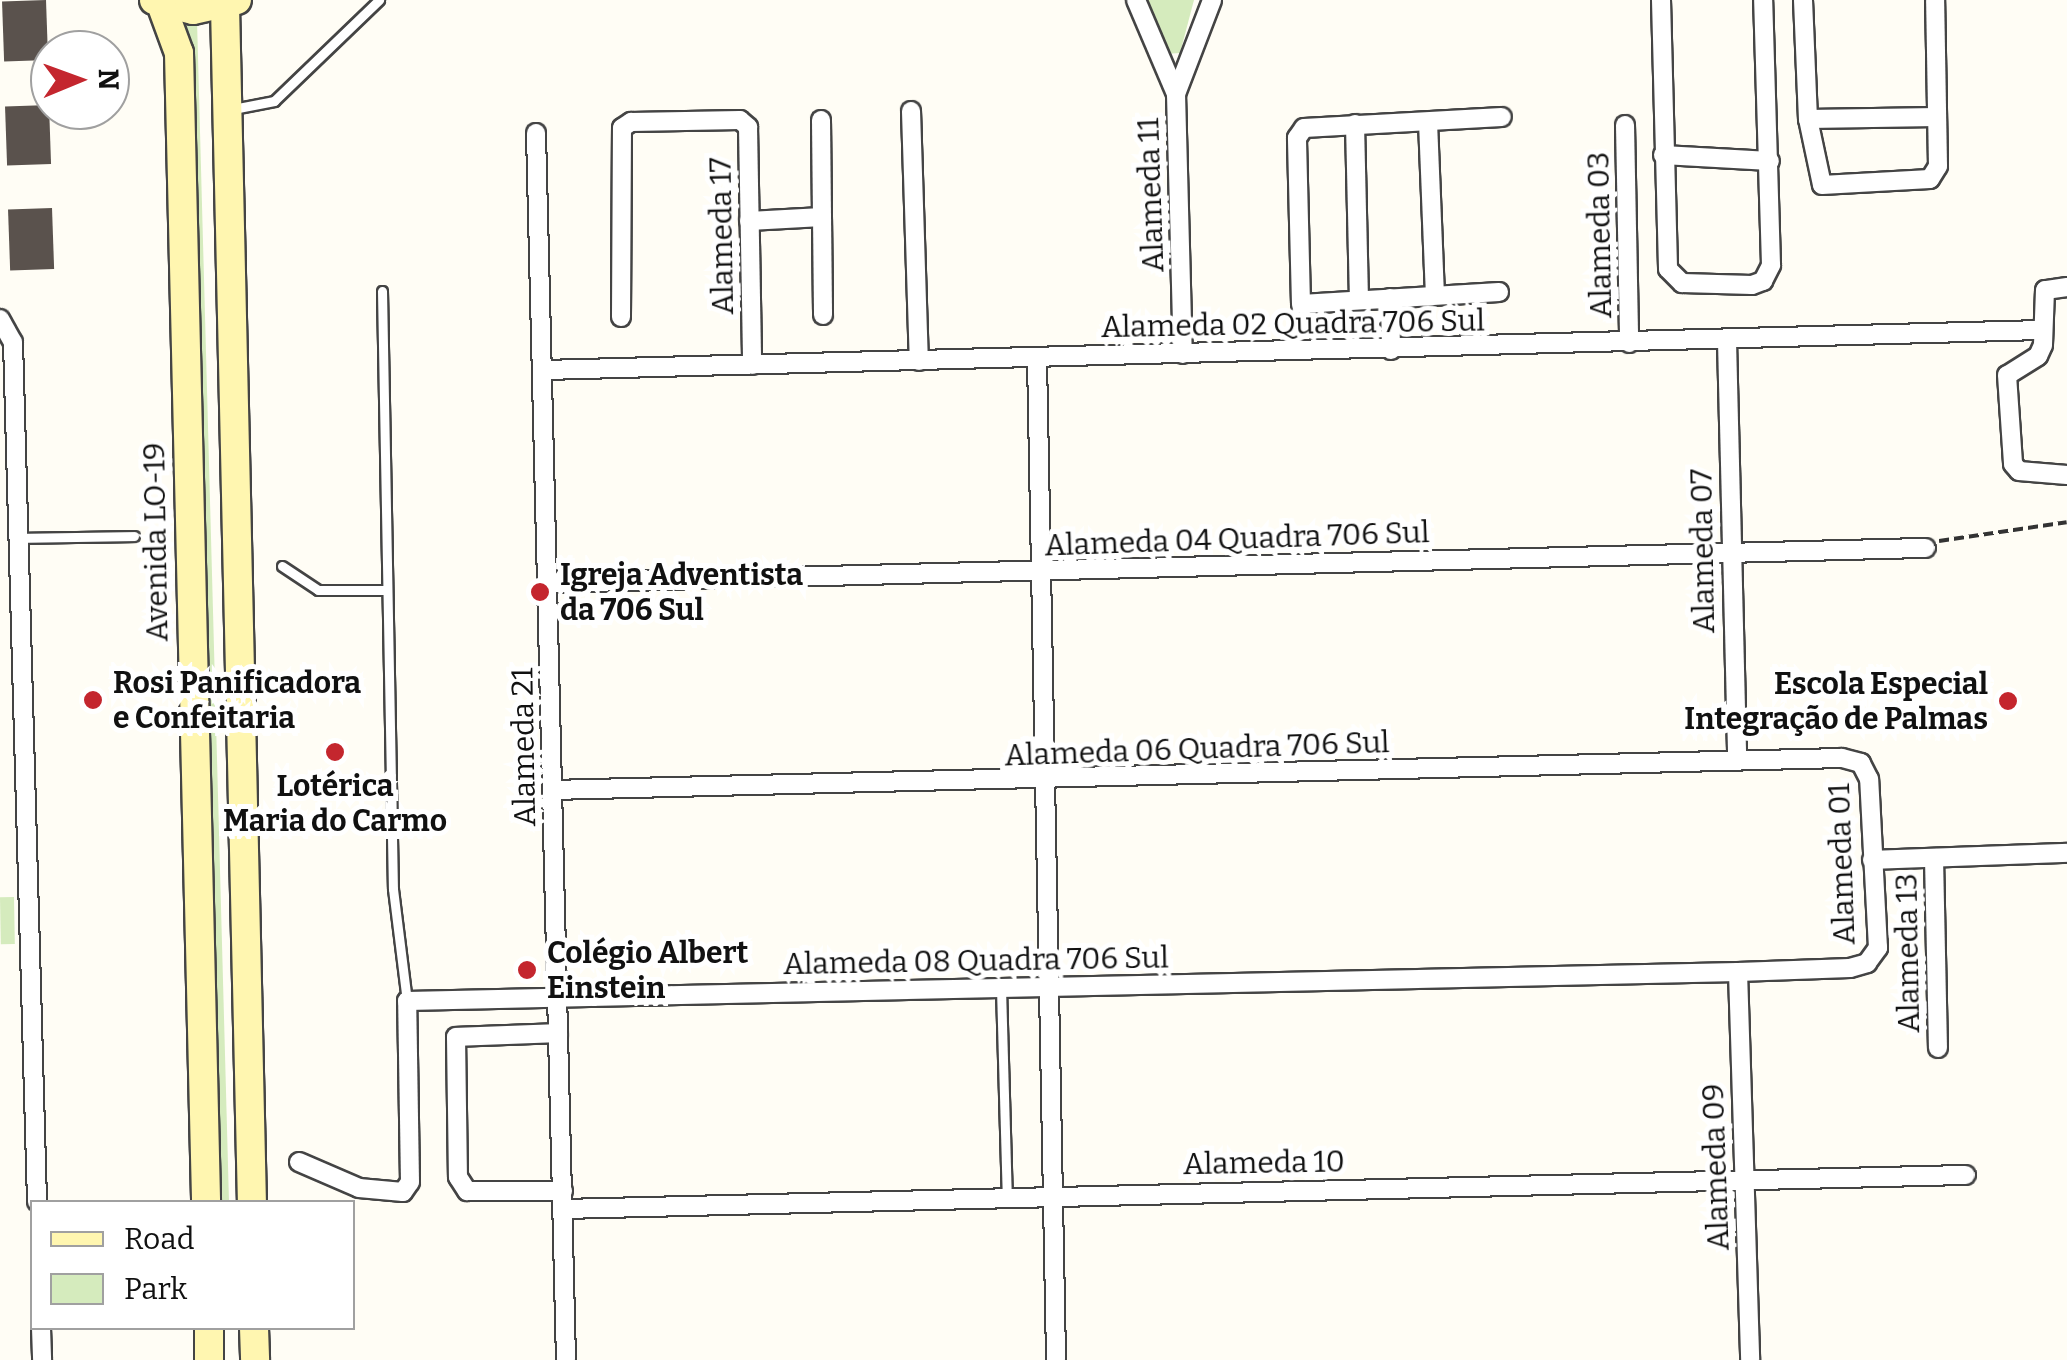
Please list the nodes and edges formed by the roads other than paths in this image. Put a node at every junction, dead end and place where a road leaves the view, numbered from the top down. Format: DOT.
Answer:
graph roads {
  1 [pos="379,0"];
  2 [pos="1136,0"];
  3 [pos="1212,0"];
  4 [pos="1662,0"];
  5 [pos="1763,0"];
  6 [pos="1803,0"];
  7 [pos="1935,0"];
  8 [pos="158,2"];
  9 [pos="231,3"];
  10 [pos="1176,94"];
  11 [pos="222,110"];
  12 [pos="912,111"];
  13 [pos="1502,117"];
  14 [pos="1937,117"];
  15 [pos="1808,119"];
  16 [pos="821,120"];
  17 [pos="1428,122"];
  18 [pos="1355,124"];
  19 [pos="1625,125"];
  20 [pos="536,133"];
  21 [pos="1663,155"];
  22 [pos="1770,161"];
  23 [pos="822,217"];
  24 [pos="749,221"];
  25 [pos="2067,287"];
  26 [pos="382,291"];
  27 [pos="1499,292"];
  28 [pos="1435,294"];
  29 [pos="1390,298"];
  30 [pos="1359,300"];
  31 [pos="824,314"];
  32 [pos="621,318"];
  33 [pos="0,319"];
  34 [pos="2042,330"];
  35 [pos="1727,341"];
  36 [pos="1629,343"];
  37 [pos="1390,350"];
  38 [pos="1183,354"];
  39 [pos="1037,358"];
  40 [pos="919,361"];
  41 [pos="752,365"];
  42 [pos="544,370"];
  43 [pos="2067,476"];
  44 [pos="134,536"];
  45 [pos="18,538"];
  46 [pos="1926,548"];
  47 [pos="1730,553"];
  48 [pos="282,566"];
  49 [pos="1041,572"];
  50 [pos="549,583"];
  51 [pos="387,590"];
  52 [pos="1842,758"];
  53 [pos="1737,761"];
  54 [pos="1044,781"];
  55 [pos="552,790"];
  56 [pos="2067,853"];
  57 [pos="1934,858"];
  58 [pos="1872,860"];
  59 [pos="1850,968"];
  60 [pos="1738,972"];
  61 [pos="1045,987"];
  62 [pos="1002,988"];
  63 [pos="557,999"];
  64 [pos="407,1001"];
  65 [pos="558,1033"];
  66 [pos="1938,1048"];
  67 [pos="299,1162"];
  68 [pos="1966,1176"];
  69 [pos="1744,1180"];
  70 [pos="1053,1196"];
  71 [pos="1007,1197"];
  72 [pos="37,1200"];
  73 [pos="206,1200"];
  74 [pos="252,1200"];
  75 [pos="563,1200"];
  76 [pos="41,1330"];
  77 [pos="209,1330"];
  78 [pos="254,1330"];
  79 [pos="42,1360"];
  80 [pos="210,1360"];
  81 [pos="254,1360"];
  82 [pos="566,1360"];
  83 [pos="1056,1360"];
  84 [pos="1750,1360"];
  1 -- 11 [label="lane"];
  2 -- 10 [label="street, Alameda 11"];
  3 -- 10 [label="street, Alameda 11"];
  4 -- 21 [label="street"];
  5 -- 22 [label="street"];
  6 -- 15 [label="street"];
  7 -- 14 [label="street"];
  8 -- 9 [label="main road"];
  8 -- 73 [label="main road, Avenida LO-19"];
  9 -- 11 [label="main road"];
  10 -- 38 [label="street, Alameda 11"];
  11 -- 74 [label="main road"];
  12 -- 40 [label="street"];
  13 -- 17 [label="street"];
  14 -- 15 [label="street"];
  14 -- 15 [label="street"];
  16 -- 23 [label="street"];
  17 -- 18 [label="street"];
  17 -- 28 [label="street"];
  18 -- 30 [label="street"];
  18 -- 30 [label="street"];
  19 -- 36 [label="street, Alameda 03"];
  20 -- 42 [label="street, Alameda 21"];
  21 -- 22 [label="street"];
  21 -- 22 [label="street"];
  23 -- 24 [label="street"];
  23 -- 31 [label="street"];
  24 -- 32 [label="street, Alameda 17"];
  24 -- 41 [label="street, Alameda 17"];
  25 -- 34 [label="street"];
  26 -- 51 [label="lane"];
  27 -- 28 [label="street"];
  28 -- 29 [label="street"];
  29 -- 30 [label="street"];
  29 -- 37 [label="street"];
  33 -- 45 [label="street"];
  34 -- 35 [label="street, Alameda 02 Quadra 706 Sul"];
  34 -- 43 [label="street"];
  35 -- 36 [label="street, Alameda 02 Quadra 706 Sul"];
  35 -- 47 [label="street, Alameda 07"];
  36 -- 37 [label="street, Alameda 02 Quadra 706 Sul"];
  37 -- 38 [label="street, Alameda 02 Quadra 706 Sul"];
  38 -- 39 [label="street, Alameda 02 Quadra 706 Sul"];
  39 -- 40 [label="street, Alameda 02 Quadra 706 Sul"];
  39 -- 49 [label="street"];
  40 -- 41 [label="street, Alameda 02 Quadra 706 Sul"];
  41 -- 42 [label="street, Alameda 02 Quadra 706 Sul"];
  42 -- 50 [label="street, Alameda 21"];
  44 -- 45 [label="lane"];
  45 -- 72 [label="street"];
  46 -- 47 [label="street, Alameda 04 Quadra 706 Sul"];
  47 -- 49 [label="street, Alameda 04 Quadra 706 Sul"];
  47 -- 53 [label="street, Alameda 07"];
  48 -- 51 [label="lane"];
  49 -- 50 [label="street, Alameda 04 Quadra 706 Sul"];
  49 -- 54 [label="street"];
  50 -- 55 [label="street, Alameda 21"];
  51 -- 64 [label="lane"];
  52 -- 53 [label="street, Alameda 06 Quadra 706 Sul"];
  52 -- 58 [label="street, Alameda 01"];
  53 -- 54 [label="street, Alameda 06 Quadra 706 Sul"];
  54 -- 55 [label="street, Alameda 06 Quadra 706 Sul"];
  54 -- 61 [label="street"];
  55 -- 63 [label="street, Alameda 21"];
  56 -- 57 [label="street"];
  57 -- 58 [label="street"];
  57 -- 66 [label="street, Alameda 13"];
  58 -- 59 [label="street, Alameda 01"];
  59 -- 60 [label="street, Alameda 08 Quadra 706 Sul"];
  60 -- 61 [label="street, Alameda 08 Quadra 706 Sul"];
  60 -- 69 [label="street, Alameda 09"];
  61 -- 62 [label="street, Alameda 08 Quadra 706 Sul"];
  61 -- 70 [label="street"];
  62 -- 63 [label="street, Alameda 08 Quadra 706 Sul"];
  62 -- 71 [label="lane"];
  63 -- 64 [label="street, Alameda 08 Quadra 706 Sul"];
  63 -- 65 [label="street, Alameda 21"];
  64 -- 67 [label="street"];
  65 -- 75 [label="street, Alameda 21"];
  65 -- 75 [label="street, Alameda 10"];
  68 -- 69 [label="street, Alameda 10"];
  69 -- 70 [label="street, Alameda 10"];
  69 -- 84 [label="street, Alameda 09"];
  70 -- 71 [label="street, Alameda 10"];
  70 -- 83 [label="street"];
  71 -- 75 [label="street, Alameda 10"];
  75 -- 82 [label="street, Alameda 21"];
  76 -- 79 [label="street"];
  77 -- 80 [label="main road"];
  78 -- 81 [label="main road"];
}
